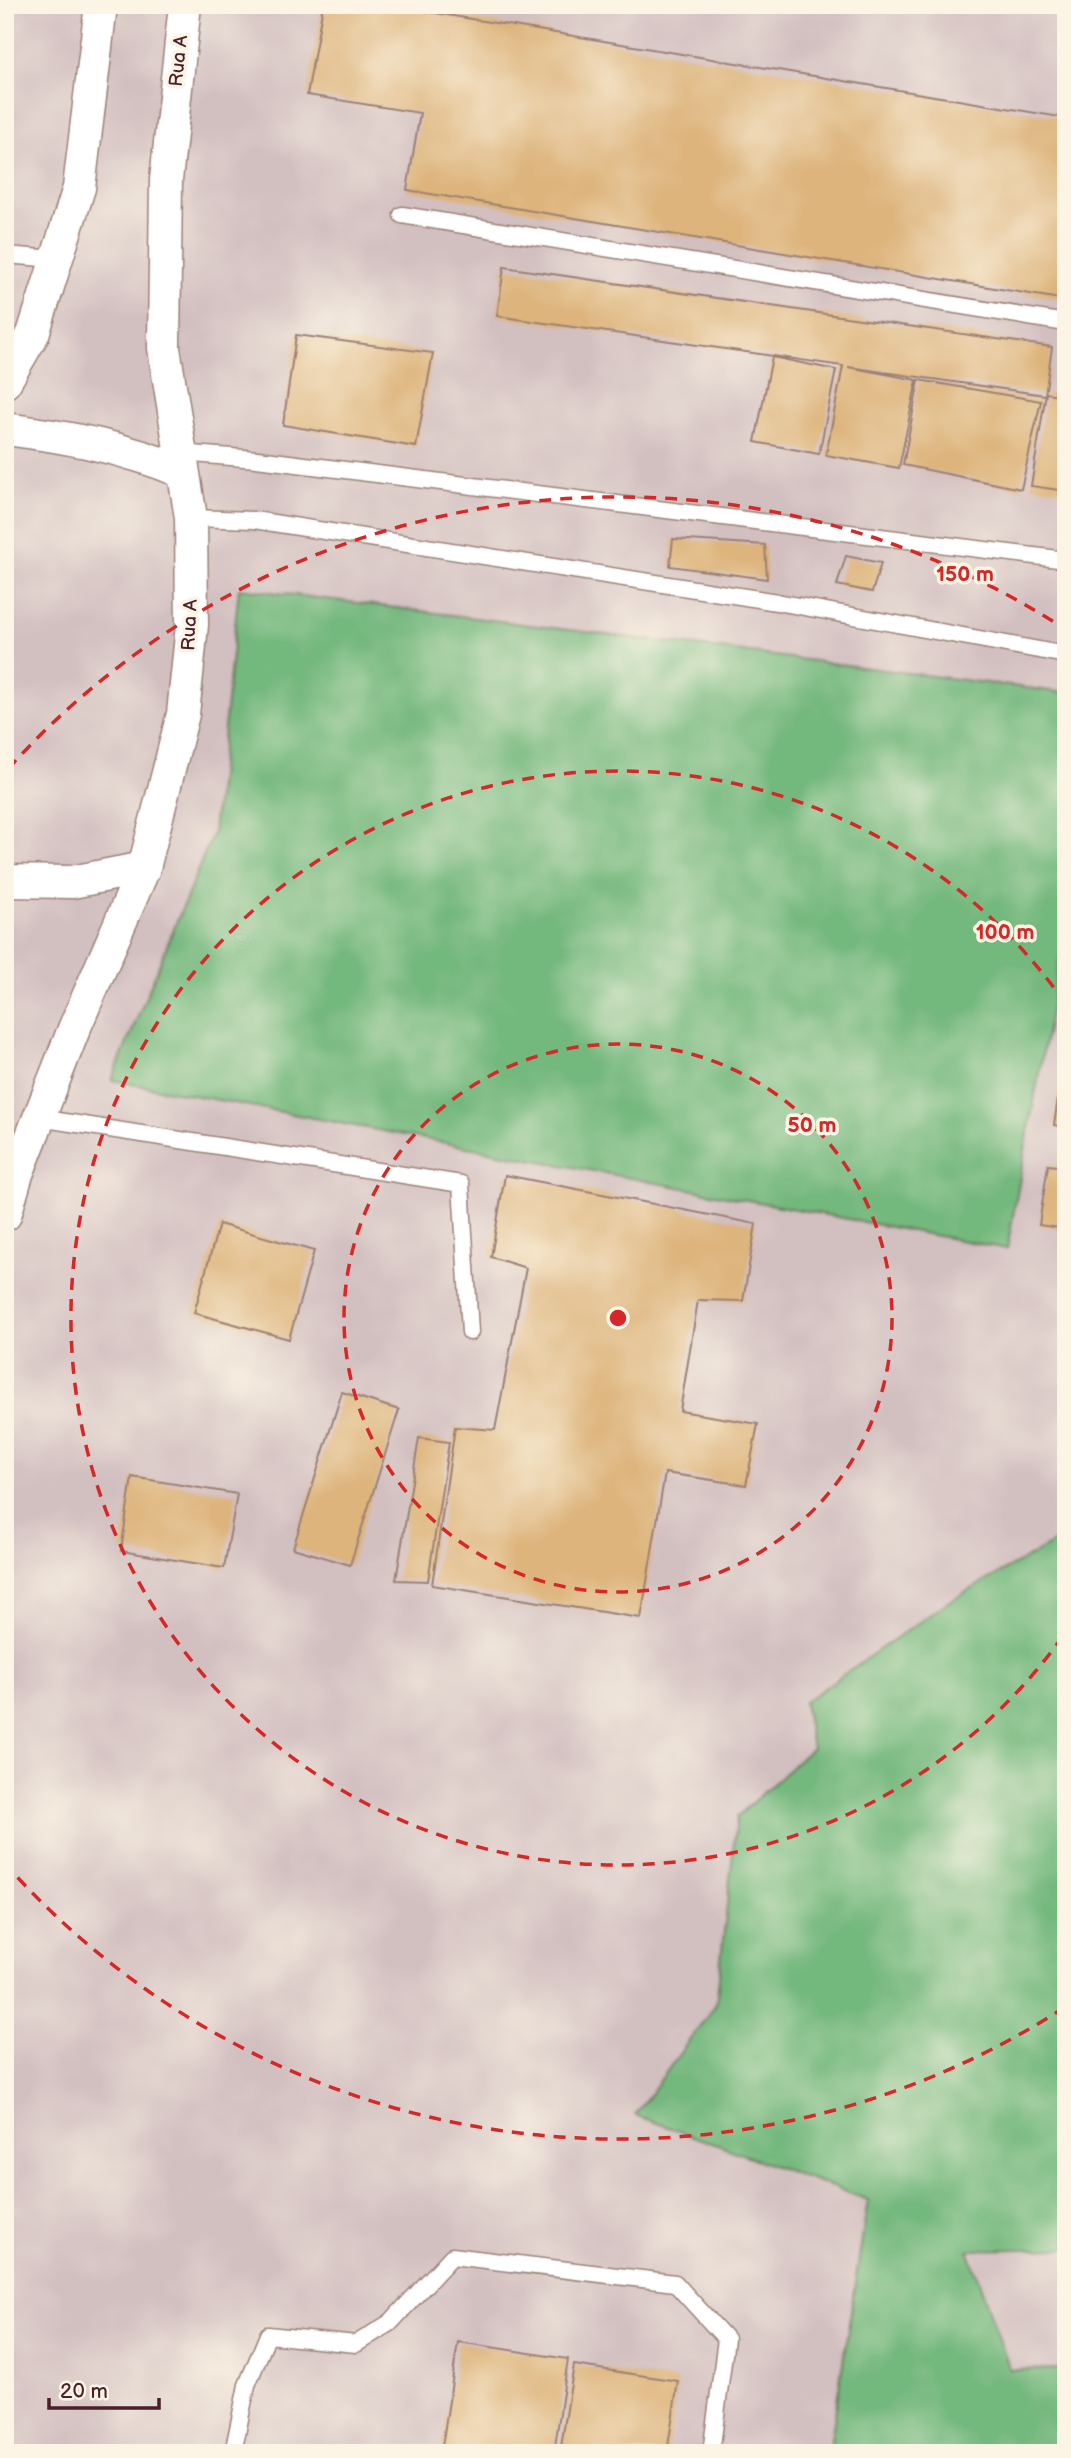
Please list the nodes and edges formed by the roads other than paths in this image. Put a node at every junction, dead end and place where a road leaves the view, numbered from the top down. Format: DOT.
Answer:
graph roads {
  1 [pos="101,5"];
  2 [pos="185,5"];
  3 [pos="402,215"];
  4 [pos="5,255"];
  5 [pos="57,259"];
  6 [pos="1066,323"];
  7 [pos="5,382"];
  8 [pos="5,429"];
  9 [pos="181,462"];
  10 [pos="191,518"];
  11 [pos="1066,560"];
  12 [pos="1066,655"];
  13 [pos="144,868"];
  14 [pos="5,881"];
  15 [pos="39,1118"];
  16 [pos="5,1215"];
  17 [pos="470,1332"];
  18 [pos="233,2453"];
  19 [pos="711,2453"];
  1 -- 5 [label="street"];
  2 -- 9 [label="street, Rua A"];
  3 -- 6 [label="lane"];
  4 -- 5 [label="lane"];
  5 -- 7 [label="street"];
  8 -- 9 [label="street"];
  9 -- 10 [label="street, Rua A"];
  9 -- 11 [label="lane"];
  10 -- 12 [label="lane"];
  10 -- 13 [label="street, Rua A"];
  13 -- 14 [label="street"];
  13 -- 15 [label="street, Rua A"];
  15 -- 16 [label="street, Rua A"];
  15 -- 17 [label="lane"];
  18 -- 19 [label="lane"];
}
